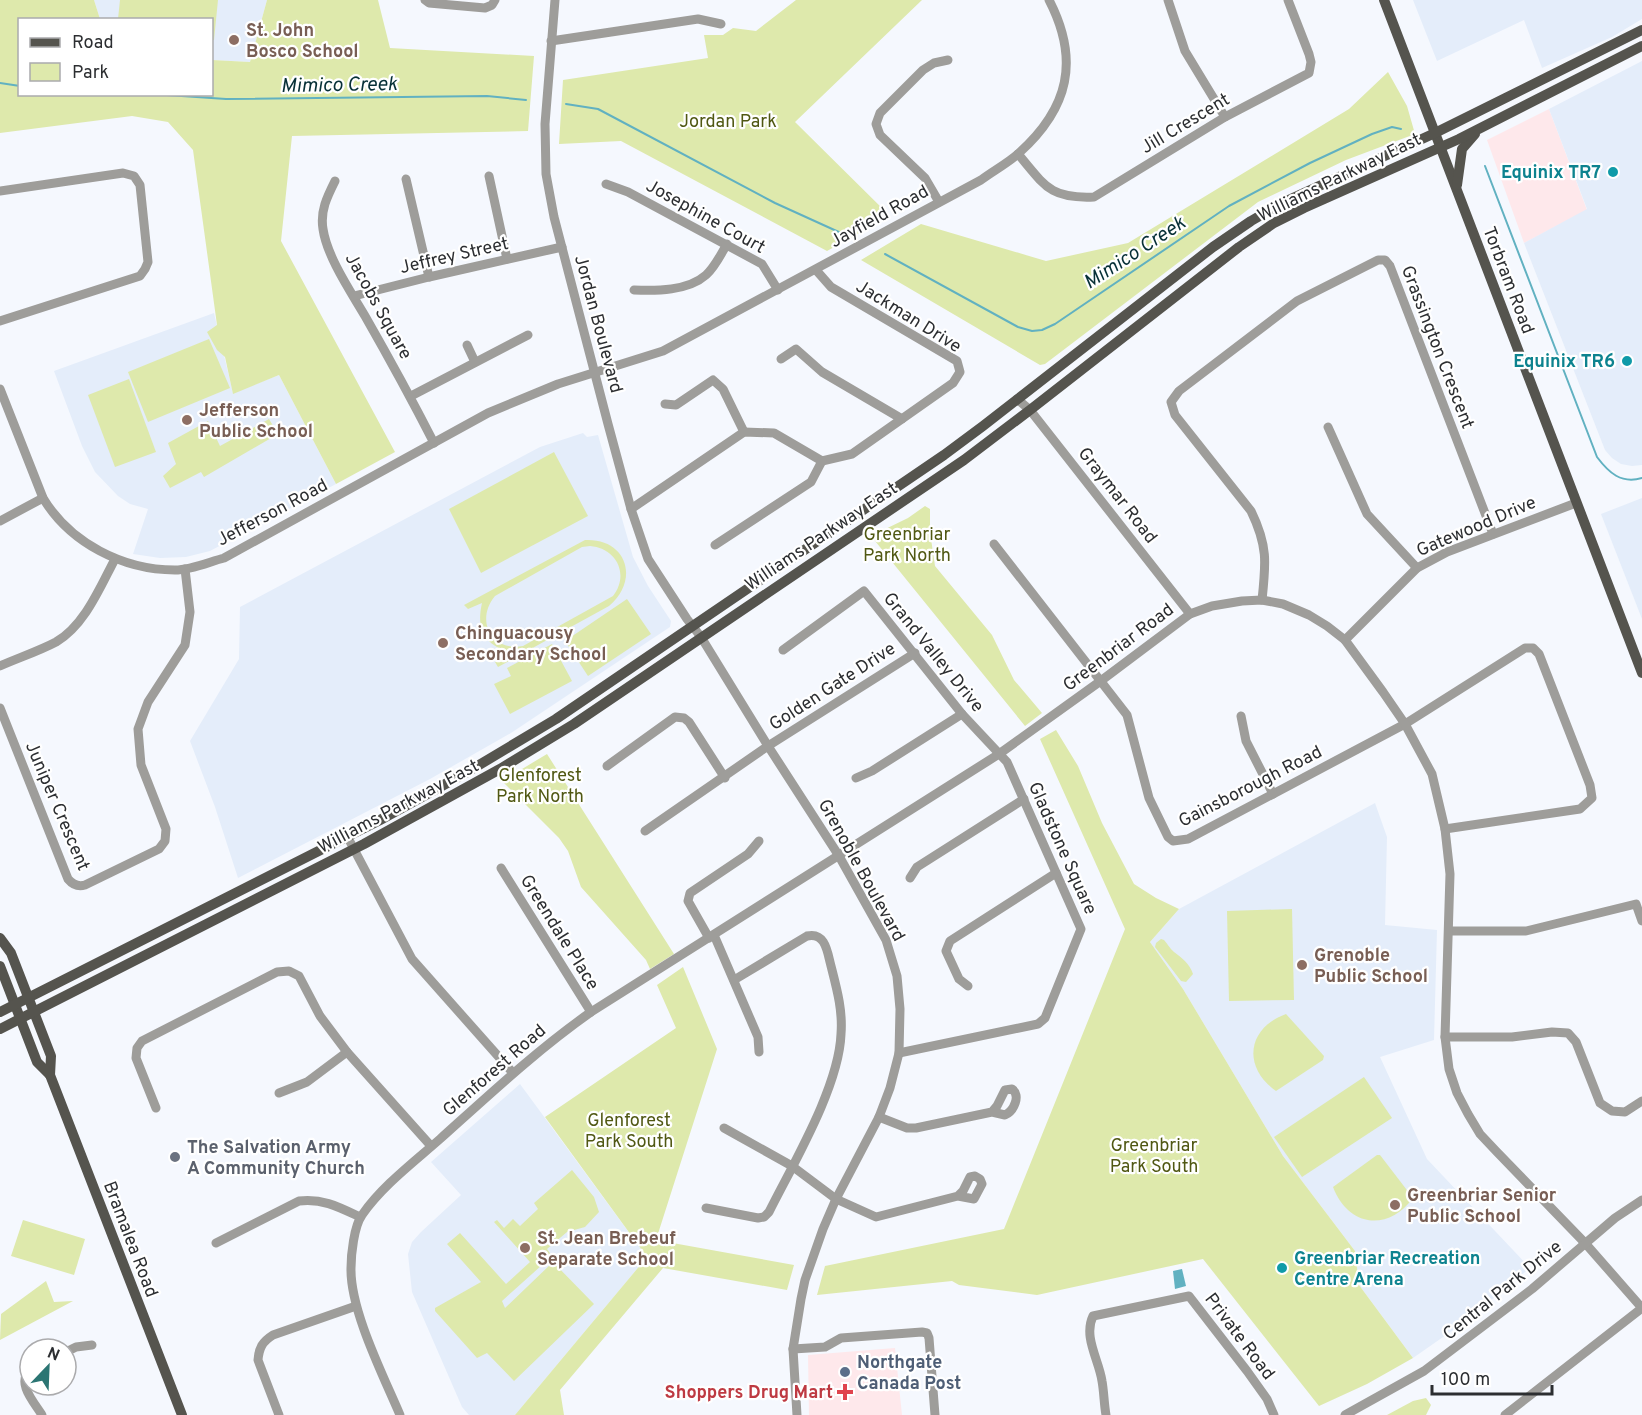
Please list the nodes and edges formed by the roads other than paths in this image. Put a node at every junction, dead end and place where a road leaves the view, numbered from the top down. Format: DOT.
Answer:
graph roads {
  1 [pos="424,0"];
  2 [pos="495,0"];
  3 [pos="555,0"];
  4 [pos="1049,0"];
  5 [pos="1168,0"];
  6 [pos="1288,0"];
  7 [pos="1384,0"];
  8 [pos="721,24"];
  9 [pos="1642,30"];
  10 [pos="551,41"];
  11 [pos="1642,46"];
  12 [pos="948,60"];
  13 [pos="1225,117"];
  14 [pos="1485,126"];
  15 [pos="1435,133"];
  16 [pos="1441,146"];
  17 [pos="1018,154"];
  18 [pos="489,176"];
  19 [pos="406,179"];
  20 [pos="335,181"];
  21 [pos="606,184"];
  22 [pos="1457,189"];
  23 [pos="0,191"];
  24 [pos="939,202"];
  25 [pos="728,244"];
  26 [pos="562,248"];
  27 [pos="507,259"];
  28 [pos="816,270"];
  29 [pos="429,277"];
  30 [pos="634,290"];
  31 [pos="778,290"];
  32 [pos="354,296"];
  33 [pos="0,321"];
  34 [pos="528,336"];
  35 [pos="467,345"];
  36 [pos="781,359"];
  37 [pos="475,362"];
  38 [pos="596,372"];
  39 [pos="0,389"];
  40 [pos="411,396"];
  41 [pos="1017,399"];
  42 [pos="665,404"];
  43 [pos="1030,410"];
  44 [pos="902,419"];
  45 [pos="1328,427"];
  46 [pos="744,432"];
  47 [pos="434,442"];
  48 [pos="822,461"];
  49 [pos="43,498"];
  50 [pos="1576,503"];
  51 [pos="631,509"];
  52 [pos="0,521"];
  53 [pos="1493,534"];
  54 [pos="994,544"];
  55 [pos="715,545"];
  56 [pos="115,559"];
  57 [pos="1417,568"];
  58 [pos="185,569"];
  59 [pos="1262,600"];
  60 [pos="1190,614"];
  61 [pos="693,626"];
  62 [pos="701,637"];
  63 [pos="1345,640"];
  64 [pos="783,650"];
  65 [pos="915,653"];
  66 [pos="0,666"];
  67 [pos="1642,673"];
  68 [pos="1102,680"];
  69 [pos="0,708"];
  70 [pos="962,714"];
  71 [pos="1241,716"];
  72 [pos="1405,724"];
  73 [pos="768,746"];
  74 [pos="999,754"];
  75 [pos="607,766"];
  76 [pos="725,778"];
  77 [pos="856,778"];
  78 [pos="1273,794"];
  79 [pos="1024,799"];
  80 [pos="1445,829"];
  81 [pos="645,831"];
  82 [pos="347,836"];
  83 [pos="759,840"];
  84 [pos="354,850"];
  85 [pos="839,856"];
  86 [pos="501,868"];
  87 [pos="1056,873"];
  88 [pos="910,878"];
  89 [pos="1642,921"];
  90 [pos="1449,931"];
  91 [pos="711,937"];
  92 [pos="0,938"];
  93 [pos="0,966"];
  94 [pos="734,980"];
  95 [pos="968,986"];
  96 [pos="28,997"];
  97 [pos="15,1004"];
  98 [pos="34,1011"];
  99 [pos="0,1012"];
  100 [pos="591,1012"];
  101 [pos="20,1018"];
  102 [pos="0,1029"];
  103 [pos="1445,1037"];
  104 [pos="347,1052"];
  105 [pos="759,1052"];
  106 [pos="899,1053"];
  107 [pos="513,1073"];
  108 [pos="50,1075"];
  109 [pos="279,1093"];
  110 [pos="1642,1101"];
  111 [pos="156,1108"];
  112 [pos="992,1112"];
  113 [pos="879,1118"];
  114 [pos="724,1128"];
  115 [pos="431,1146"];
  116 [pos="792,1166"];
  117 [pos="958,1196"];
  118 [pos="836,1199"];
  119 [pos="1642,1200"];
  120 [pos="706,1208"];
  121 [pos="360,1216"];
  122 [pos="216,1243"];
  123 [pos="1585,1243"];
  124 [pos="356,1306"];
  125 [pos="1642,1308"];
  126 [pos="92,1345"];
  127 [pos="78,1347"];
  128 [pos="793,1349"];
  129 [pos="32,1397"];
  130 [pos="42,1415"];
  131 [pos="182,1415"];
  132 [pos="279,1415"];
  133 [pos="400,1415"];
  134 [pos="797,1415"];
  135 [pos="935,1415"];
  136 [pos="1106,1415"];
  137 [pos="1274,1415"];
  138 [pos="1345,1415"];
  139 [pos="1505,1415"];
  1 -- 2 [label="street"];
  3 -- 10 [label="street, Jordan Boulevard"];
  4 -- 17 [label="street, Jayfield Road"];
  5 -- 13 [label="street"];
  6 -- 13 [label="street, Jill Crescent"];
  7 -- 15 [label="main road, Torbram Road"];
  8 -- 10 [label="street"];
  9 -- 15 [label="main road, Williams Parkway East"];
  10 -- 26 [label="street, Jordan Boulevard"];
  11 -- 14 [label="main road, Williams Parkway East"];
  12 -- 24 [label="street"];
  13 -- 17 [label="street, Jill Crescent"];
  14 -- 16 [label="main road, Williams Parkway East"];
  14 -- 22 [label="main road"];
  15 -- 16 [label="main road, Torbram Road"];
  15 -- 41 [label="main road, Williams Parkway East"];
  16 -- 22 [label="main road, Torbram Road"];
  16 -- 43 [label="main road, Williams Parkway East"];
  17 -- 24 [label="street, Jayfield Road"];
  18 -- 27 [label="street"];
  19 -- 29 [label="street"];
  20 -- 32 [label="street, Jacobs Square"];
  21 -- 25 [label="street, Josephine Court"];
  22 -- 50 [label="main road, Torbram Road"];
  23 -- 33 [label="street"];
  24 -- 28 [label="street, Jayfield Road"];
  25 -- 30 [label="street"];
  25 -- 31 [label="street, Josephine Court"];
  26 -- 27 [label="street, Jeffrey Street"];
  26 -- 38 [label="street, Jordan Boulevard"];
  27 -- 29 [label="street, Jeffrey Street"];
  28 -- 31 [label="street, Jayfield Road"];
  28 -- 44 [label="street, Jackman Drive"];
  29 -- 32 [label="street, Jeffrey Street"];
  31 -- 38 [label="street, Jayfield Road"];
  32 -- 40 [label="street, Jacobs Square"];
  34 -- 37 [label="street"];
  35 -- 37 [label="street"];
  36 -- 44 [label="street"];
  37 -- 40 [label="street"];
  38 -- 47 [label="street, Jefferson Road"];
  38 -- 51 [label="street, Jordan Boulevard"];
  39 -- 49 [label="street, Jefferson Road"];
  40 -- 47 [label="street, Jacobs Square"];
  41 -- 43 [label="street, Graymar Road"];
  41 -- 61 [label="main road, Williams Parkway East"];
  42 -- 46 [label="street"];
  43 -- 60 [label="street, Graymar Road"];
  43 -- 62 [label="main road, Williams Parkway East"];
  44 -- 48 [label="street, Jackman Drive"];
  45 -- 57 [label="street"];
  46 -- 48 [label="street"];
  46 -- 51 [label="street"];
  47 -- 58 [label="street, Jefferson Road"];
  48 -- 55 [label="street"];
  49 -- 52 [label="street"];
  49 -- 56 [label="street, Jefferson Road"];
  50 -- 53 [label="street, Gatewood Drive"];
  50 -- 67 [label="main road, Torbram Road"];
  51 -- 61 [label="street, Jordan Boulevard"];
  53 -- 57 [label="street, Gatewood Drive"];
  53 -- 59 [label="street, Grassington Crescent"];
  54 -- 68 [label="street"];
  56 -- 58 [label="street, Jefferson Road"];
  56 -- 66 [label="street"];
  57 -- 63 [label="street, Gatewood Drive"];
  58 -- 69 [label="street, Juniper Crescent"];
  59 -- 60 [label="street, Greenbriar Road"];
  59 -- 63 [label="street, Greenbriar Road"];
  60 -- 68 [label="street, Greenbriar Road"];
  61 -- 62 [label="street, Jordan Boulevard"];
  61 -- 82 [label="main road, Williams Parkway East"];
  62 -- 73 [label="street, Grenoble Boulevard"];
  62 -- 84 [label="main road, Williams Parkway East"];
  63 -- 72 [label="street, Greenbriar Road"];
  64 -- 65 [label="street, Grand Valley Drive"];
  65 -- 70 [label="street, Grand Valley Drive"];
  65 -- 73 [label="street, Golden Gate Drive"];
  68 -- 74 [label="street, Greenbriar Road"];
  68 -- 78 [label="street, Gainsborough Road"];
  70 -- 74 [label="street, Grand Valley Drive"];
  70 -- 77 [label="street"];
  71 -- 78 [label="street"];
  72 -- 78 [label="street, Gainsborough Road"];
  72 -- 80 [label="street, Greenbriar Road"];
  72 -- 80 [label="street, Gainsborough Road"];
  73 -- 76 [label="street, Golden Gate Drive"];
  73 -- 85 [label="street, Grenoble Boulevard"];
  74 -- 79 [label="street, Gladstone Square"];
  74 -- 85 [label="street, Greenbriar Road"];
  75 -- 76 [label="street"];
  76 -- 81 [label="street, Golden Gate Drive"];
  79 -- 87 [label="street, Gladstone Square"];
  79 -- 88 [label="street"];
  80 -- 90 [label="street, Greenbriar Road"];
  82 -- 84 [label="street"];
  82 -- 96 [label="main road, Williams Parkway East"];
  83 -- 91 [label="street"];
  84 -- 98 [label="main road, Williams Parkway East"];
  84 -- 107 [label="street"];
  85 -- 91 [label="street, Glenforest Road"];
  85 -- 106 [label="street, Grenoble Boulevard"];
  86 -- 100 [label="street, Greendale Place"];
  87 -- 95 [label="street"];
  87 -- 106 [label="street, Gladstone Square"];
  89 -- 90 [label="street"];
  90 -- 103 [label="street, Greenbriar Road"];
  91 -- 94 [label="street"];
  91 -- 100 [label="street, Glenforest Road"];
  92 -- 96 [label="main road, Bramalea Road"];
  93 -- 97 [label="main road, Bramalea Road"];
  94 -- 105 [label="street"];
  94 -- 116 [label="street"];
  96 -- 97 [label="main road, Williams Parkway East"];
  96 -- 98 [label="main road, Bramalea Road"];
  97 -- 99 [label="main road, Williams Parkway East"];
  97 -- 101 [label="main road, Bramalea Road"];
  98 -- 101 [label="main road, Williams Parkway East"];
  98 -- 108 [label="main road, Bramalea Road"];
  100 -- 107 [label="street, Glenforest Road"];
  101 -- 102 [label="main road, Williams Parkway East"];
  101 -- 108 [label="main road, Bramalea Road"];
  103 -- 110 [label="street"];
  103 -- 123 [label="street, Greenbriar Road"];
  104 -- 109 [label="street"];
  104 -- 111 [label="street"];
  104 -- 115 [label="street"];
  106 -- 113 [label="street, Grenoble Boulevard"];
  107 -- 115 [label="street, Glenforest Road"];
  108 -- 131 [label="main road, Bramalea Road"];
  112 -- 113 [label="street"];
  113 -- 118 [label="street, Grenoble Boulevard"];
  114 -- 116 [label="street"];
  115 -- 121 [label="street, Glenforest Road"];
  116 -- 118 [label="street"];
  116 -- 120 [label="street"];
  117 -- 118 [label="street"];
  118 -- 128 [label="street, Grenoble Boulevard"];
  119 -- 123 [label="street, Central Park Drive"];
  121 -- 122 [label="street"];
  121 -- 124 [label="street, Glenforest Road"];
  123 -- 125 [label="street, Greenbriar Road"];
  123 -- 138 [label="street, Central Park Drive"];
  124 -- 132 [label="street"];
  124 -- 133 [label="street, Glenforest Road"];
  125 -- 139 [label="street"];
  126 -- 127 [label="street"];
  128 -- 134 [label="street, Grenoble Boulevard"];
  128 -- 135 [label="street"];
  129 -- 130 [label="street"];
  136 -- 137 [label="street, Private Road"];
}
